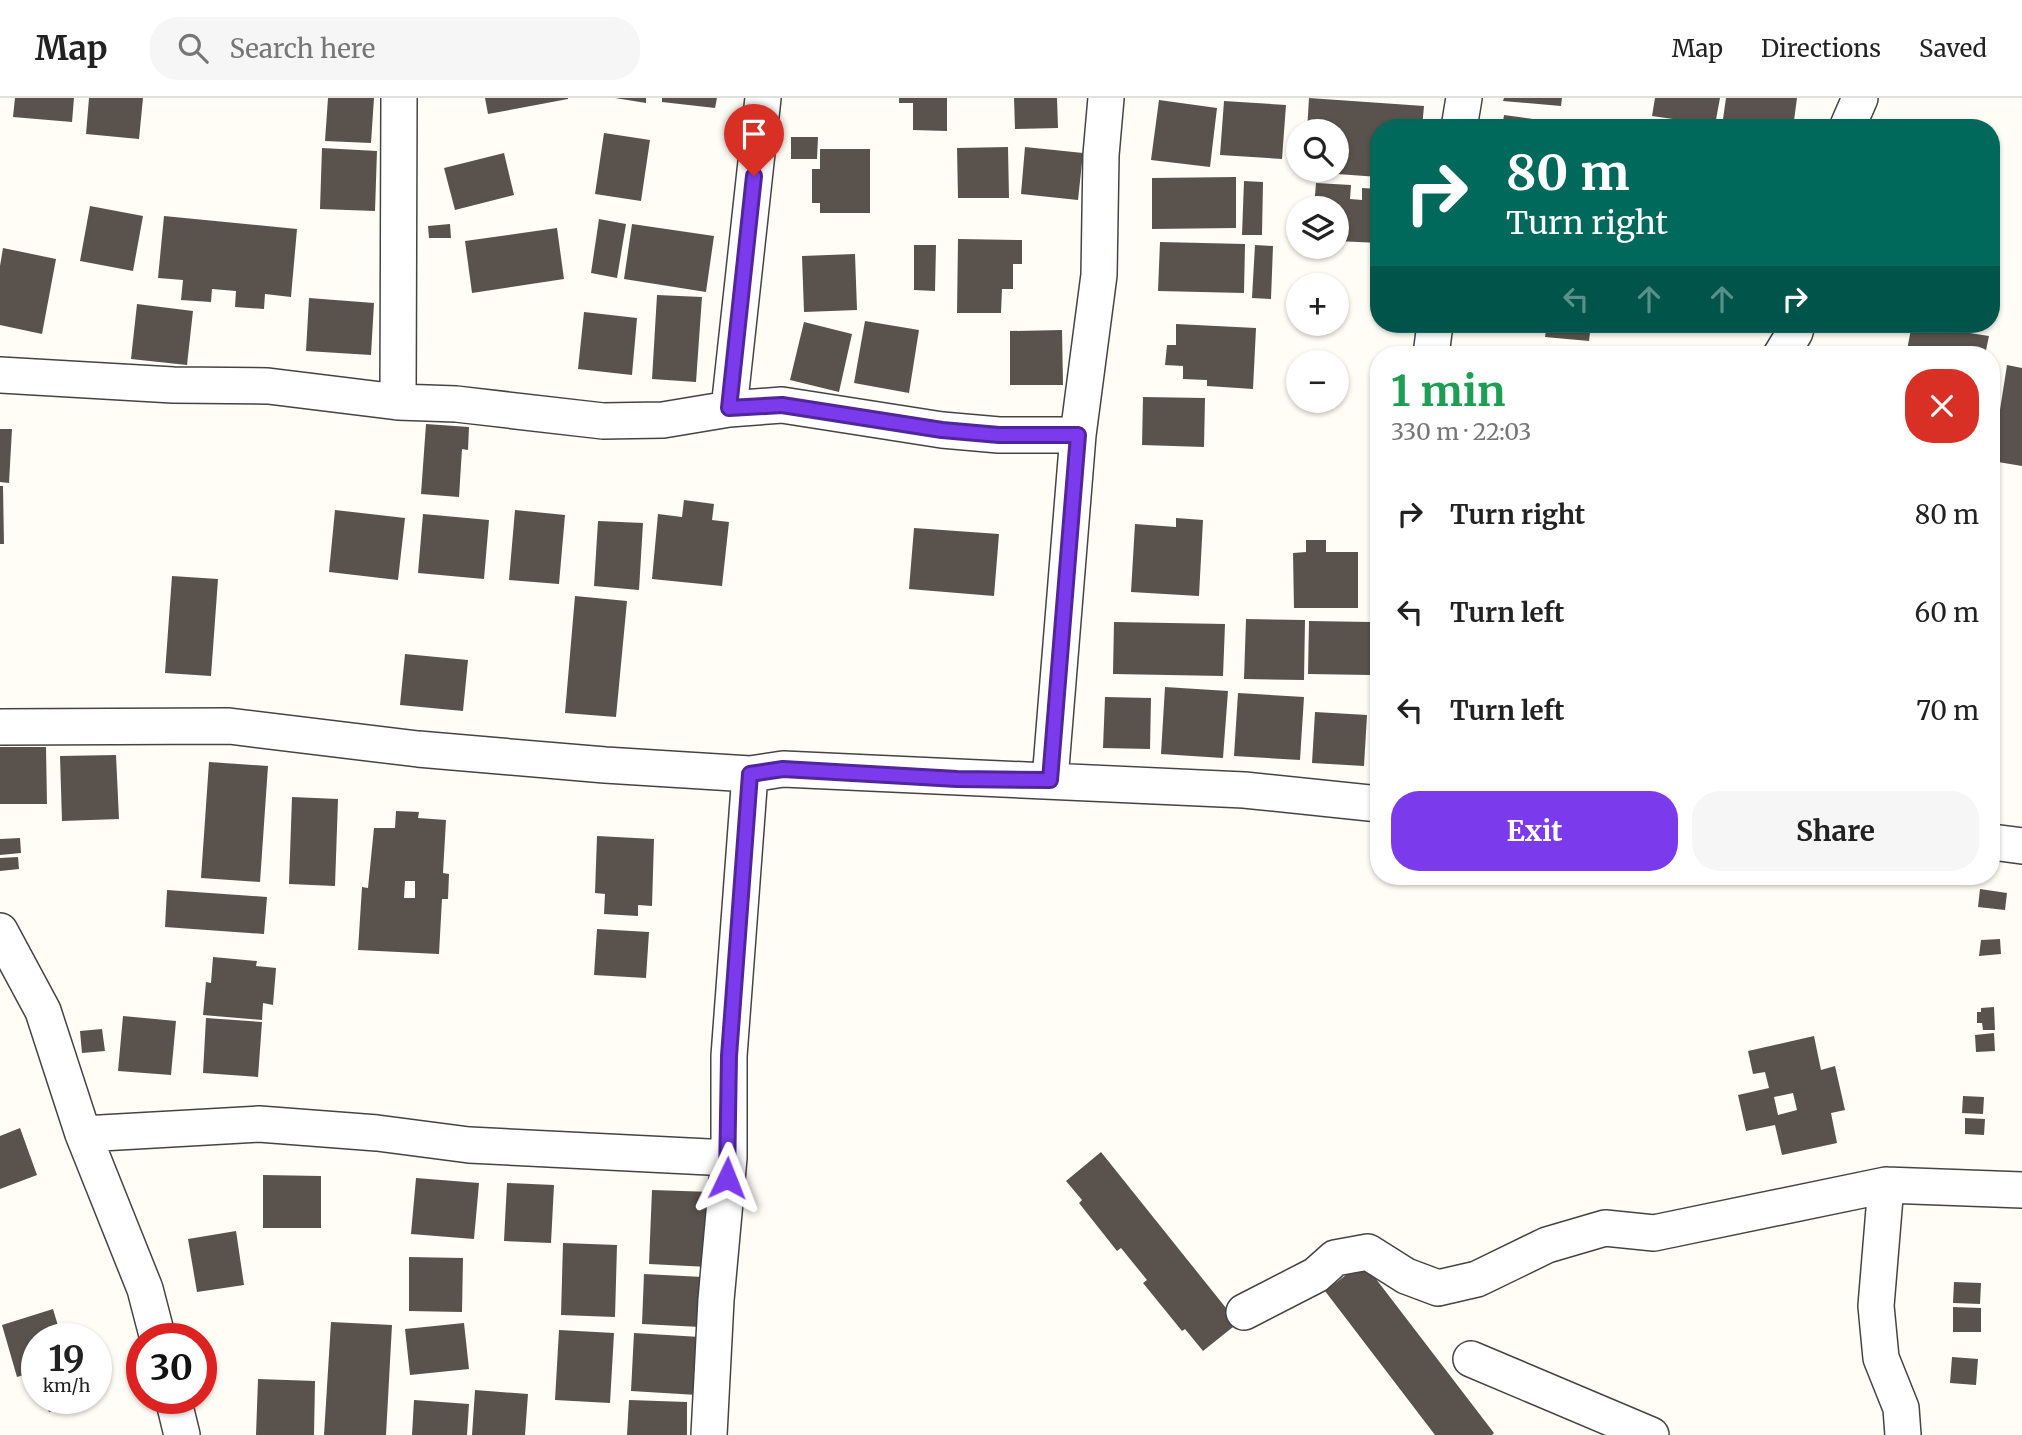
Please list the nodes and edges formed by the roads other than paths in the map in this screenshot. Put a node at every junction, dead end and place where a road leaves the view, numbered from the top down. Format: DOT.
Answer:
graph roads {
  1 [pos="398,98"];
  2 [pos="763,98"];
  3 [pos="1106,98"];
  4 [pos="1464,98"];
  5 [pos="1860,98"];
  6 [pos="1460,119"];
  7 [pos="1851,119"];
  8 [pos="0,375"];
  9 [pos="398,402"];
  10 [pos="729,408"];
  11 [pos="1078,435"];
  12 [pos="0,727"];
  13 [pos="750,774"];
  14 [pos="1050,780"];
  15 [pos="1370,803"];
  16 [pos="2000,843"];
  17 [pos="2022,846"];
  18 [pos="0,931"];
  19 [pos="83,1133"];
  20 [pos="729,1158"];
  21 [pos="1886,1185"];
  22 [pos="2022,1190"];
  23 [pos="1244,1312"];
  24 [pos="154,1323"];
  25 [pos="1471,1359"];
  26 [pos="177,1414"];
  27 [pos="182,1435"];
  28 [pos="709,1435"];
  29 [pos="1651,1435"];
  30 [pos="1903,1435"];
  1 -- 9 [label="street"];
  2 -- 10 [label="street"];
  3 -- 11 [label="street"];
  4 -- 6 [label="street"];
  5 -- 7 [label="street"];
  8 -- 9 [label="street"];
  9 -- 10 [label="street"];
  10 -- 11 [label="street"];
  11 -- 14 [label="street"];
  12 -- 13 [label="street"];
  13 -- 14 [label="street"];
  13 -- 20 [label="street"];
  14 -- 15 [label="street"];
  16 -- 17 [label="street"];
  18 -- 19 [label="street"];
  19 -- 20 [label="street"];
  19 -- 24 [label="street"];
  20 -- 28 [label="street"];
  21 -- 22 [label="street"];
  21 -- 23 [label="street"];
  21 -- 30 [label="street"];
  25 -- 29 [label="street"];
  26 -- 27 [label="street"];
}
